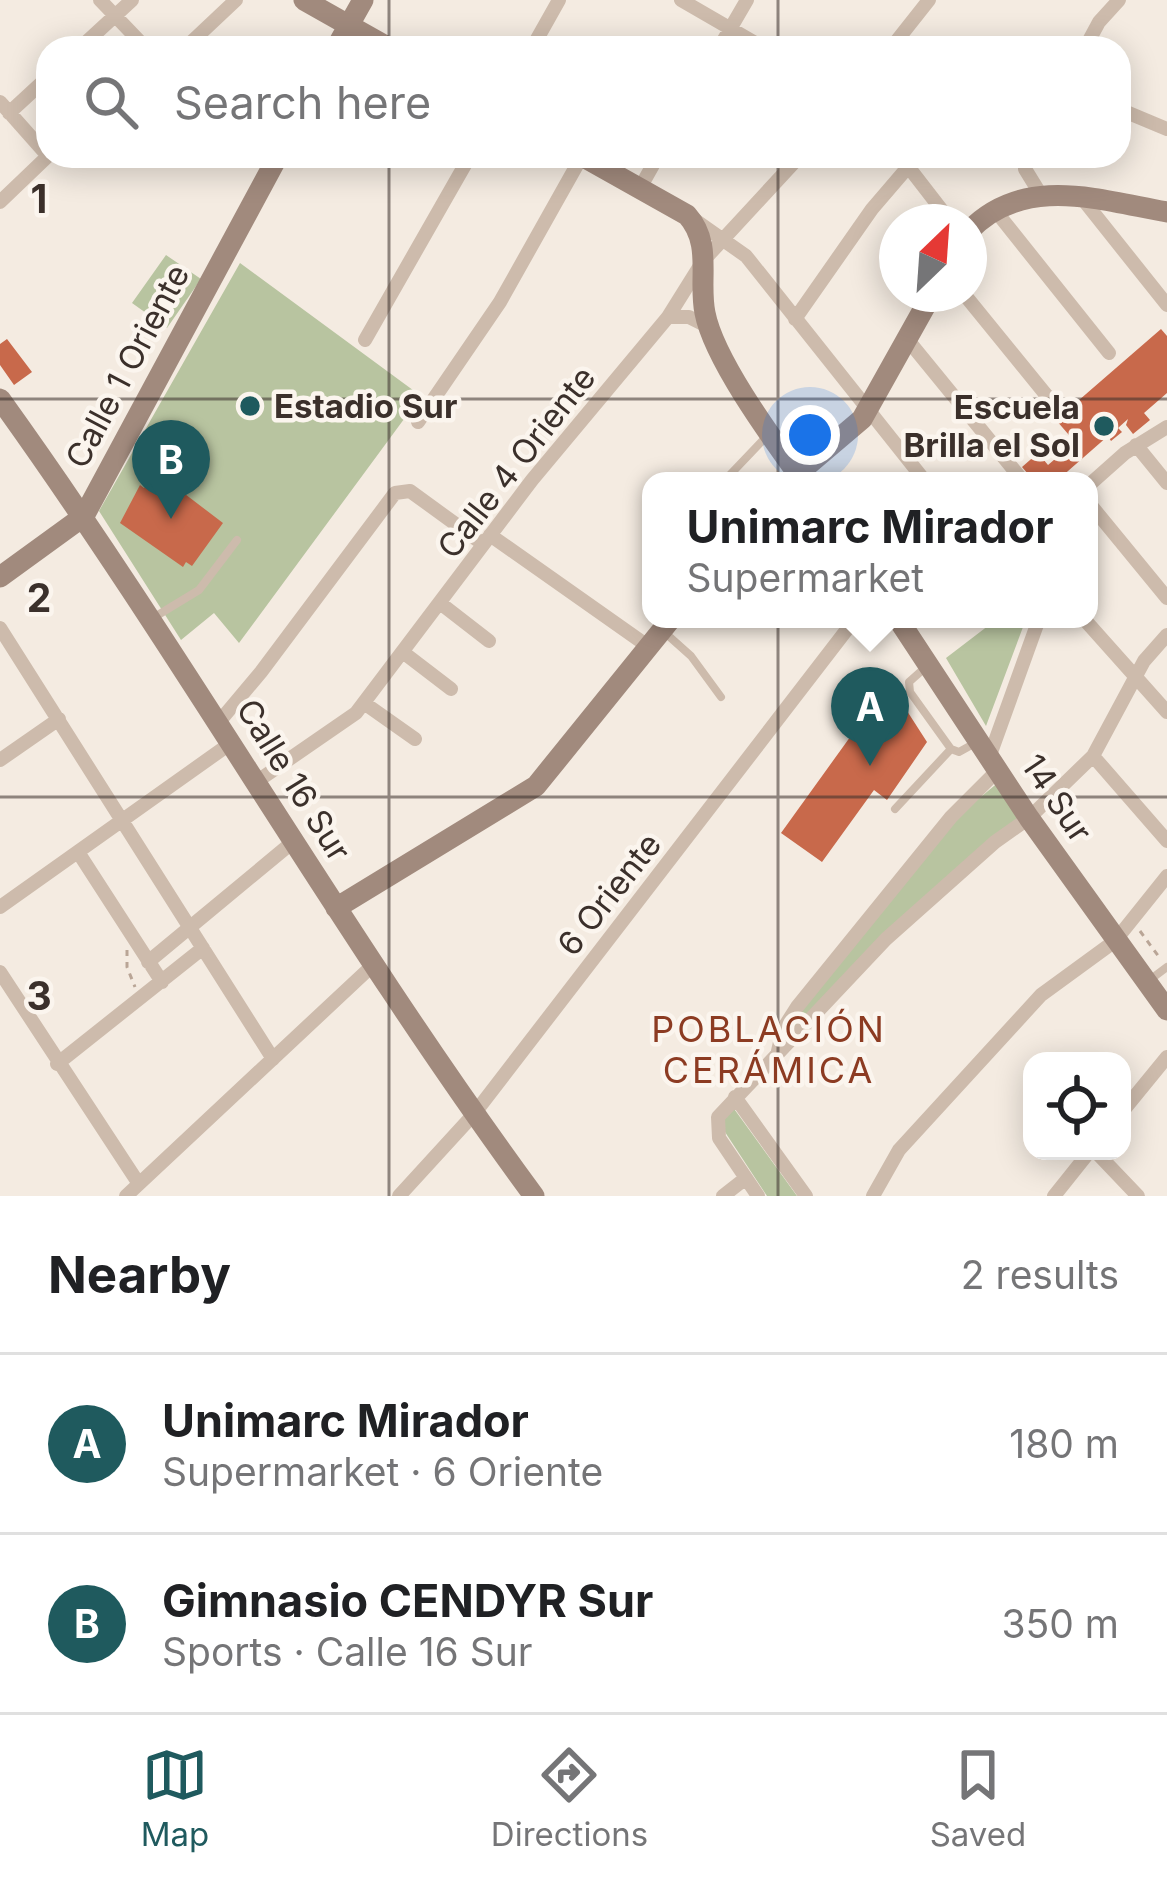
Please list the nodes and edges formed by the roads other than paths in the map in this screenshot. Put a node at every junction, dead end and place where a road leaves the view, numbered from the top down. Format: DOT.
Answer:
graph roads {
  1 [pos="100,0"];
  2 [pos="132,0"];
  3 [pos="236,0"];
  4 [pos="304,0"];
  5 [pos="362,0"];
  6 [pos="559,0"];
  7 [pos="681,0"];
  8 [pos="747,0"];
  9 [pos="929,0"];
  10 [pos="1119,0"];
  11 [pos="114,16"];
  12 [pos="348,25"];
  13 [pos="731,28"];
  14 [pos="93,36"];
  15 [pos="134,36"];
  16 [pos="198,36"];
  17 [pos="342,36"];
  18 [pos="368,36"];
  19 [pos="539,36"];
  20 [pos="726,36"];
  21 [pos="744,36"];
  22 [pos="900,36"];
  23 [pos="1091,36"];
  24 [pos="36,85"];
  25 [pos="5,107"];
  26 [pos="1131,115"];
  27 [pos="1167,129"];
  28 [pos="36,142"];
  29 [pos="36,168"];
  30 [pos="272,168"];
  31 [pos="463,168"];
  32 [pos="575,168"];
  33 [pos="604,168"];
  34 [pos="651,168"];
  35 [pos="789,168"];
  36 [pos="899,168"];
  37 [pos="910,168"];
  38 [pos="1027,168"];
  39 [pos="640,188"];
  40 [pos="1041,195"];
  41 [pos="1081,197"];
  42 [pos="0,202"];
  43 [pos="938,204"];
  44 [pos="994,209"];
  45 [pos="1167,212"];
  46 [pos="687,215"];
  47 [pos="987,215"];
  48 [pos="726,240"];
  49 [pos="703,260"];
  50 [pos="1167,304"];
  51 [pos="922,312"];
  52 [pos="979,312"];
  53 [pos="668,317"];
  54 [pos="795,319"];
  55 [pos="709,327"];
  56 [pos="907,339"];
  57 [pos="364,340"];
  58 [pos="1109,352"];
  59 [pos="1047,396"];
  60 [pos="0,399"];
  61 [pos="867,410"];
  62 [pos="418,422"];
  63 [pos="1167,427"];
  64 [pos="771,433"];
  65 [pos="1136,446"];
  66 [pos="733,472"];
  67 [pos="793,472"];
  68 [pos="803,472"];
  69 [pos="918,472"];
  70 [pos="1016,472"];
  71 [pos="1098,478"];
  72 [pos="1167,483"];
  73 [pos="1098,514"];
  74 [pos="84,516"];
  75 [pos="486,539"];
  76 [pos="238,540"];
  77 [pos="3,570"];
  78 [pos="1167,598"];
  79 [pos="440,603"];
  80 [pos="153,618"];
  81 [pos="642,622"];
  82 [pos="0,628"];
  83 [pos="848,628"];
  84 [pos="904,628"];
  85 [pos="1036,628"];
  86 [pos="1092,628"];
  87 [pos="661,632"];
  88 [pos="1167,635"];
  89 [pos="489,641"];
  90 [pos="404,653"];
  91 [pos="928,665"];
  92 [pos="1136,676"];
  93 [pos="451,689"];
  94 [pos="721,697"];
  95 [pos="364,703"];
  96 [pos="1167,712"];
  97 [pos="58,719"];
  98 [pos="219,722"];
  99 [pos="415,739"];
  100 [pos="232,743"];
  101 [pos="951,749"];
  102 [pos="989,756"];
  103 [pos="1093,756"];
  104 [pos="0,760"];
  105 [pos="256,782"];
  106 [pos="895,809"];
  107 [pos="1029,818"];
  108 [pos="122,821"];
  109 [pos="294,841"];
  110 [pos="1167,841"];
  111 [pos="78,852"];
  112 [pos="1167,876"];
  113 [pos="0,907"];
  114 [pos="336,908"];
  115 [pos="189,927"];
  116 [pos="1115,941"];
  117 [pos="202,948"];
  118 [pos="148,962"];
  119 [pos="372,966"];
  120 [pos="1167,967"];
  121 [pos="0,972"];
  122 [pos="162,982"];
  123 [pos="1146,983"];
  124 [pos="1167,1010"];
  125 [pos="777,1056"];
  126 [pos="1167,1057"];
  127 [pos="273,1059"];
  128 [pos="57,1064"];
  129 [pos="734,1097"];
  130 [pos="1131,1101"];
  131 [pos="474,1114"];
  132 [pos="1085,1160"];
  133 [pos="1102,1160"];
  134 [pos="746,1178"];
  135 [pos="139,1184"];
  136 [pos="126,1196"];
  137 [pos="399,1196"];
  138 [pos="534,1196"];
  139 [pos="723,1196"];
  140 [pos="758,1196"];
  141 [pos="806,1196"];
  142 [pos="873,1196"];
  143 [pos="1054,1196"];
  144 [pos="1138,1196"];
  1 -- 11 [label="street"];
  2 -- 11 [label="street"];
  3 -- 16 [label="street"];
  4 -- 12 [label="main road"];
  5 -- 12 [label="main road"];
  6 -- 19 [label="street"];
  7 -- 13 [label="street"];
  8 -- 13 [label="street"];
  9 -- 22 [label="street"];
  10 -- 23 [label="street"];
  11 -- 14 [label="street"];
  11 -- 15 [label="street"];
  12 -- 17 [label="main road"];
  12 -- 18 [label="main road"];
  13 -- 20 [label="street"];
  13 -- 21 [label="street"];
  24 -- 25 [label="street"];
  25 -- 28 [label="street"];
  26 -- 27 [label="street"];
  29 -- 42 [label="street"];
  30 -- 74 [label="main road, Calle 1 Oriente"];
  31 -- 57 [label="street"];
  32 -- 62 [label="street"];
  33 -- 39 [label="main road"];
  34 -- 39 [label="street"];
  35 -- 48 [label="street, Calle 4 Oriente"];
  36 -- 54 [label="street"];
  37 -- 43 [label="street"];
  38 -- 40 [label="street"];
  39 -- 46 [label="main road"];
  40 -- 41 [label="main road"];
  40 -- 44 [label="main road"];
  41 -- 45 [label="main road"];
  41 -- 50 [label="street"];
  44 -- 47 [label="main road"];
  44 -- 58 [label="street"];
  46 -- 48 [label="street"];
  46 -- 49 [label="main road"];
  48 -- 49 [label="street, Calle 4 Oriente"];
  48 -- 54 [label="street"];
  49 -- 53 [label="street, Calle 4 Oriente"];
  49 -- 55 [label="main road"];
  51 -- 56 [label="main road"];
  52 -- 59 [label="street"];
  53 -- 55 [label="street"];
  53 -- 75 [label="street, Calle 4 Oriente"];
  54 -- 61 [label="street"];
  55 -- 64 [label="main road"];
  56 -- 61 [label="main road"];
  56 -- 70 [label="street"];
  60 -- 74 [label="main road, Calle 16 Sur"];
  61 -- 68 [label="main road"];
  61 -- 69 [label="street"];
  63 -- 65 [label="street"];
  64 -- 66 [label="lane"];
  64 -- 67 [label="main road"];
  65 -- 71 [label="street"];
  65 -- 72 [label="street"];
  73 -- 78 [label="street"];
  74 -- 77 [label="main road, Calle 1 Oriente"];
  74 -- 80 [label="main road, Calle 16 Sur"];
  75 -- 79 [label="street, Calle 4 Oriente"];
  75 -- 81 [label="street"];
  75 -- 98 [label="street"];
  76 -- 80 [label="lane"];
  79 -- 89 [label="street"];
  79 -- 90 [label="street, Calle 4 Oriente"];
  80 -- 98 [label="main road, Calle 16 Sur"];
  82 -- 97 [label="street"];
  83 -- 131 [label="street, 6 Oriente"];
  84 -- 91 [label="main road, 14 Sur"];
  85 -- 102 [label="street"];
  86 -- 92 [label="street"];
  87 -- 94 [label="lane"];
  87 -- 114 [label="main road"];
  88 -- 92 [label="street"];
  90 -- 93 [label="street"];
  90 -- 95 [label="street, Calle 4 Oriente"];
  91 -- 101 [label="lane"];
  91 -- 102 [label="main road, 14 Sur"];
  92 -- 96 [label="street"];
  92 -- 103 [label="street"];
  95 -- 99 [label="street"];
  95 -- 105 [label="street, Calle 4 Oriente"];
  97 -- 104 [label="street"];
  97 -- 108 [label="street"];
  98 -- 100 [label="main road, Calle 16 Sur"];
  100 -- 105 [label="main road, Calle 16 Sur"];
  100 -- 108 [label="street"];
  101 -- 102 [label="lane"];
  101 -- 106 [label="lane"];
  102 -- 107 [label="main road, 14 Sur"];
  102 -- 125 [label="street"];
  103 -- 107 [label="street"];
  103 -- 110 [label="street"];
  105 -- 109 [label="main road, Calle 16 Sur"];
  107 -- 116 [label="main road, 14 Sur"];
  107 -- 125 [label="street"];
  108 -- 111 [label="street"];
  108 -- 115 [label="street"];
  109 -- 114 [label="main road, Calle 16 Sur"];
  109 -- 115 [label="street"];
  111 -- 113 [label="street"];
  111 -- 118 [label="street"];
  112 -- 116 [label="street"];
  114 -- 119 [label="main road, Calle 16 Sur"];
  115 -- 117 [label="street"];
  115 -- 118 [label="street"];
  116 -- 123 [label="main road, 14 Sur"];
  116 -- 142 [label="street"];
  117 -- 122 [label="street"];
  117 -- 127 [label="street"];
  118 -- 122 [label="street"];
  119 -- 127 [label="street"];
  119 -- 131 [label="main road, Calle 16 Sur"];
  120 -- 123 [label="lane"];
  121 -- 128 [label="street"];
  122 -- 128 [label="street"];
  123 -- 124 [label="main road, 14 Sur"];
  125 -- 129 [label="street"];
  126 -- 130 [label="street"];
  127 -- 135 [label="street"];
  128 -- 135 [label="street"];
  129 -- 134 [label="street"];
  129 -- 141 [label="street"];
  131 -- 137 [label="street, 6 Oriente"];
  131 -- 138 [label="main road, Calle 16 Sur"];
  132 -- 143 [label="street"];
  133 -- 144 [label="street"];
  134 -- 139 [label="street"];
  134 -- 140 [label="street"];
  135 -- 136 [label="street"];
}
